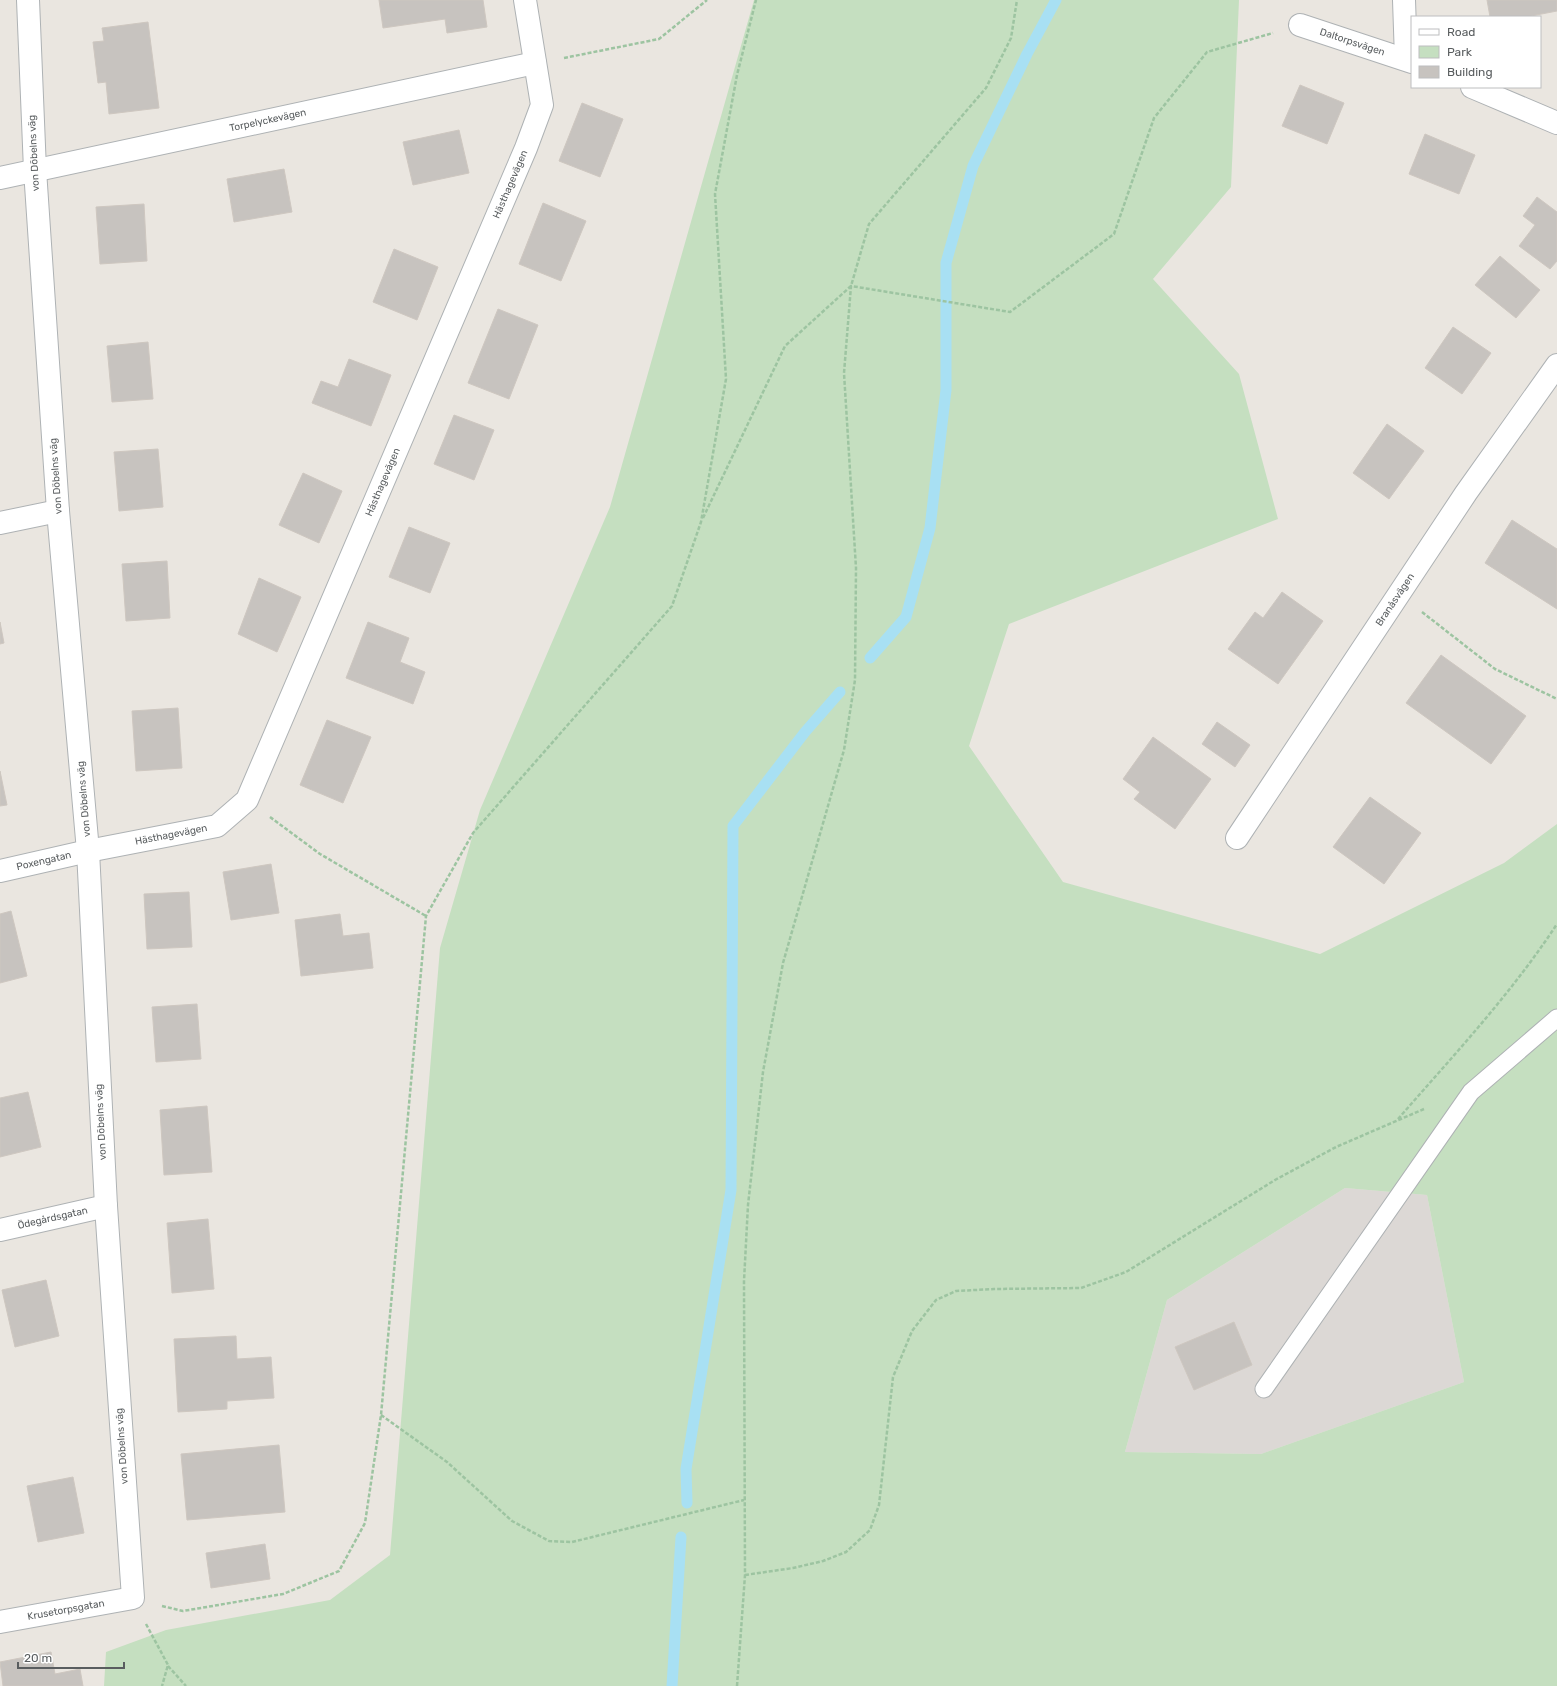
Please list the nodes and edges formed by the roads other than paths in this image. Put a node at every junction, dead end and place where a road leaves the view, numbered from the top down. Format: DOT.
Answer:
graph roads {
  1 [pos="28,0"];
  2 [pos="525,0"];
  3 [pos="1404,0"];
  4 [pos="1300,25"];
  5 [pos="1409,60"];
  6 [pos="535,64"];
  7 [pos="1474,88"];
  8 [pos="1557,123"];
  9 [pos="35,170"];
  10 [pos="0,178"];
  11 [pos="1557,365"];
  12 [pos="58,511"];
  13 [pos="0,523"];
  14 [pos="1237,838"];
  15 [pos="88,851"];
  16 [pos="0,871"];
  17 [pos="1557,1018"];
  18 [pos="106,1206"];
  19 [pos="0,1230"];
  20 [pos="1264,1389"];
  21 [pos="133,1598"];
  22 [pos="0,1622"];
  1 -- 9 [label="street, von Döbelns väg"];
  2 -- 6 [label="street, Hästhagevägen"];
  3 -- 5 [label="street, Daltorpsvägen"];
  4 -- 5 [label="street, Daltorpsvägen"];
  6 -- 9 [label="street, Torpelyckevägen"];
  6 -- 15 [label="street, Hästhagevägen"];
  7 -- 8 [label="street"];
  9 -- 10 [label="street, Torpelyckevägen"];
  9 -- 12 [label="street, von Döbelns väg"];
  11 -- 14 [label="street, Branåsvägen"];
  12 -- 13 [label="street"];
  12 -- 15 [label="street, von Döbelns väg"];
  15 -- 16 [label="street, Poxengatan"];
  15 -- 18 [label="street, von Döbelns väg"];
  17 -- 20 [label="lane"];
  18 -- 19 [label="street, Ödegårdsgatan"];
  18 -- 21 [label="street, von Döbelns väg"];
  21 -- 22 [label="street, Krusetorpsgatan"];
}
